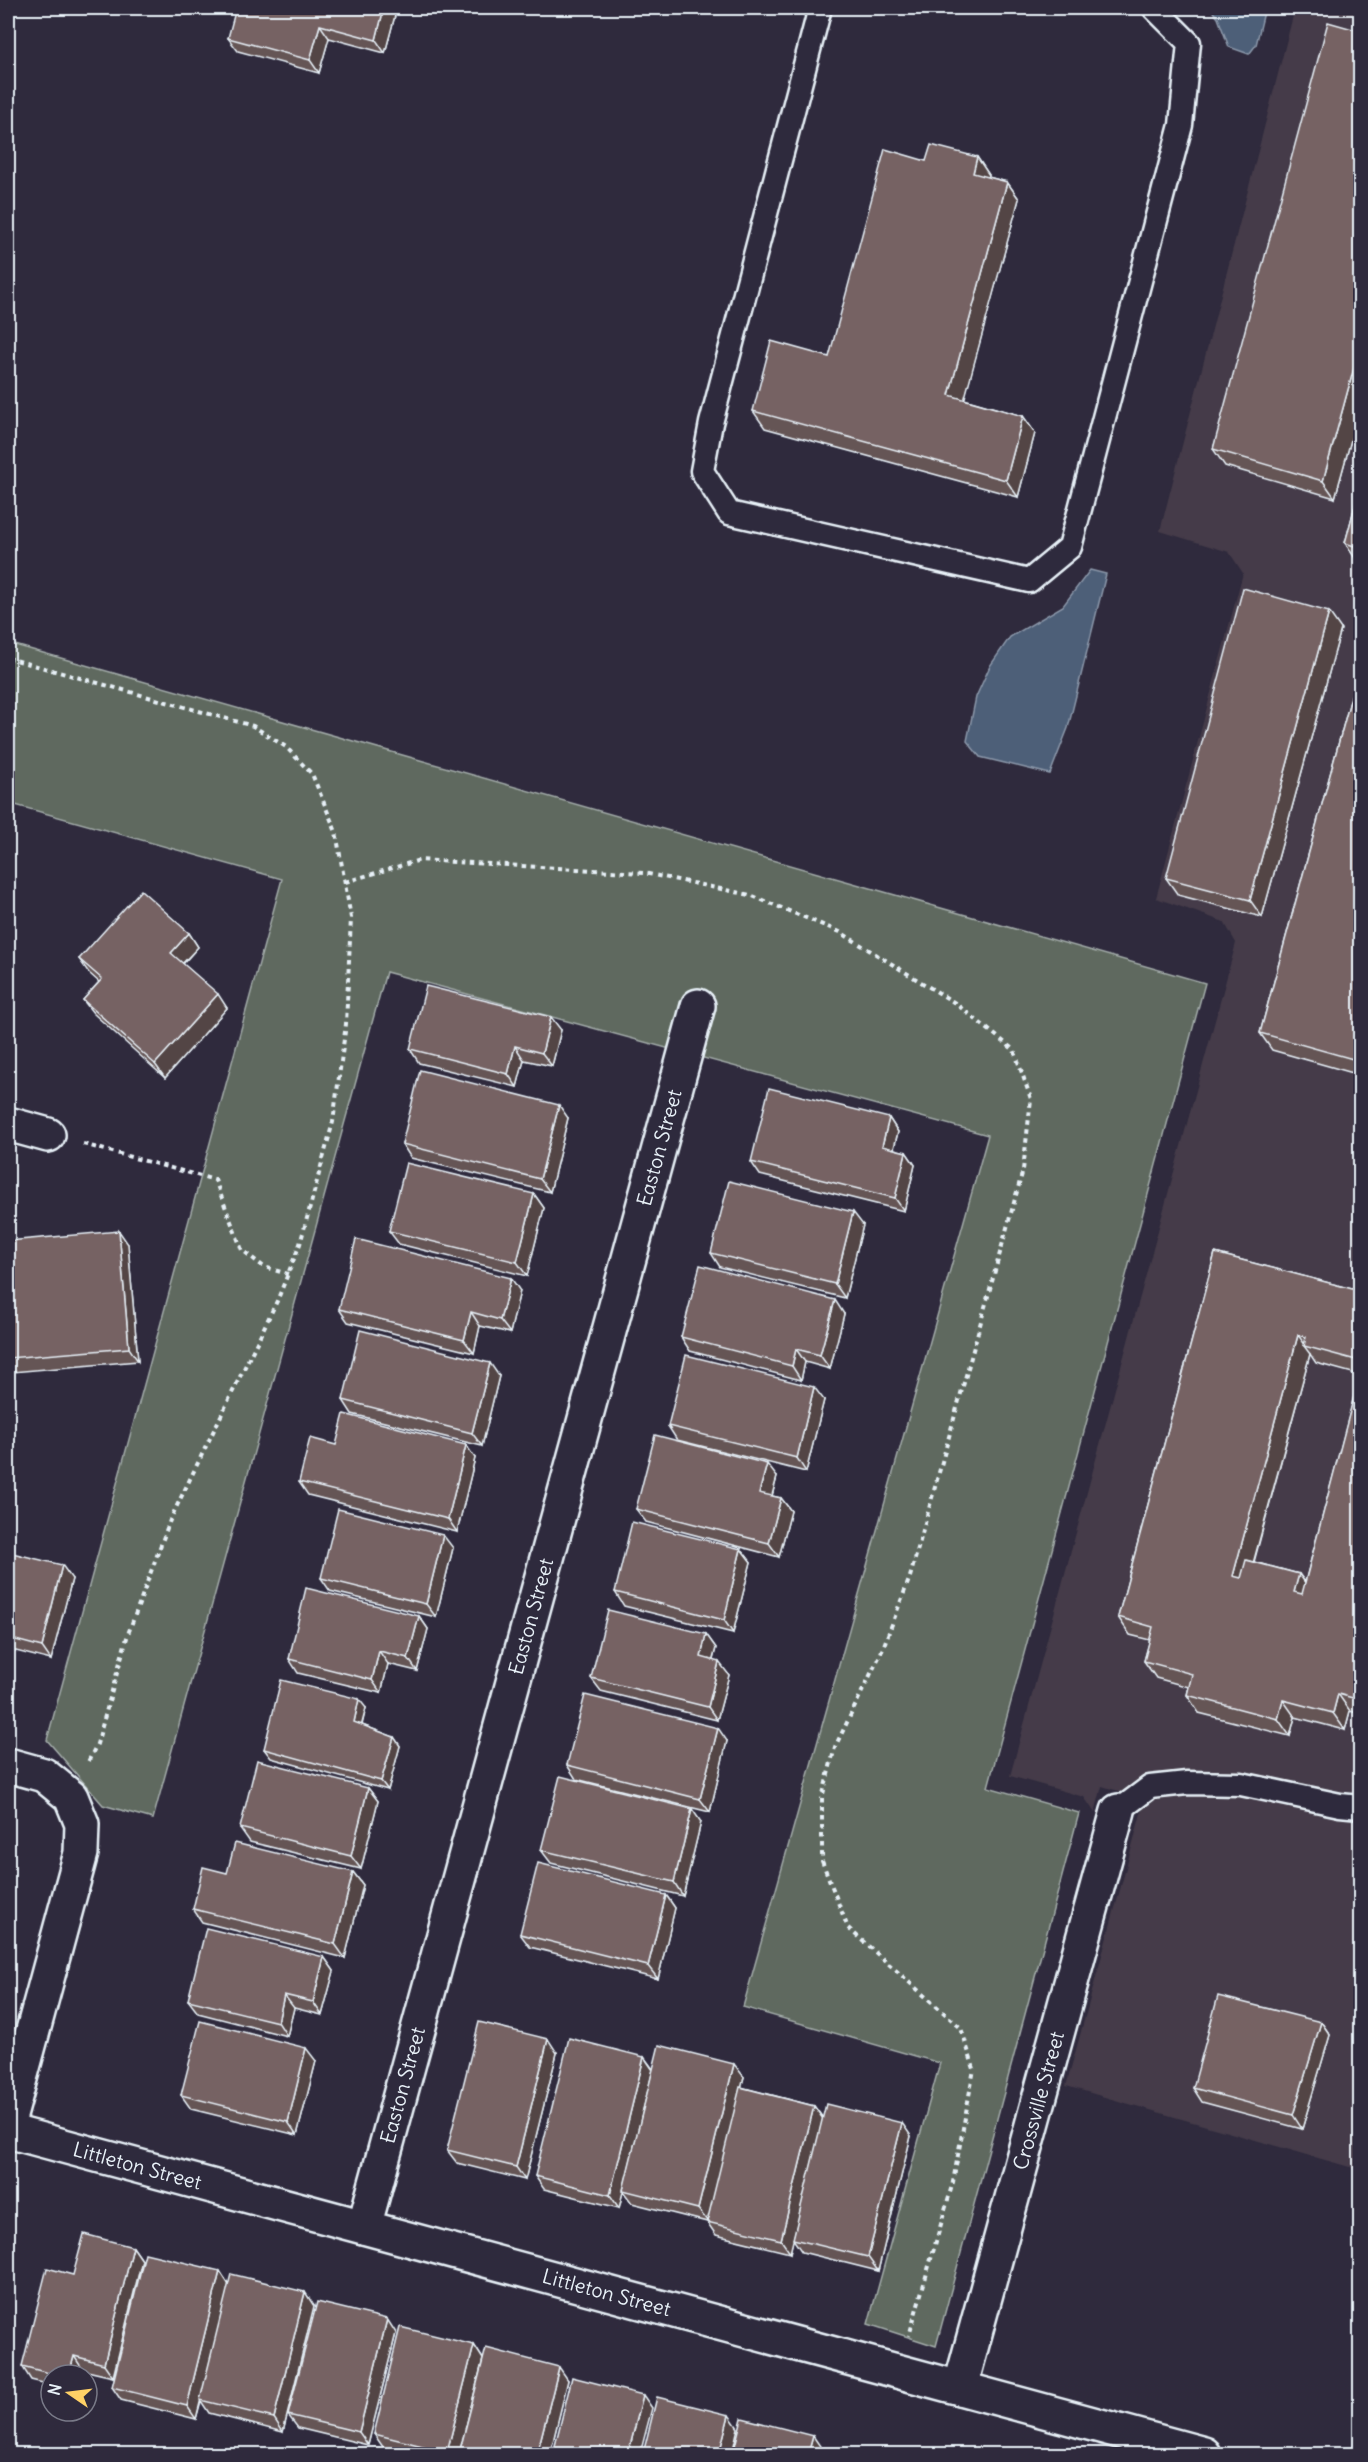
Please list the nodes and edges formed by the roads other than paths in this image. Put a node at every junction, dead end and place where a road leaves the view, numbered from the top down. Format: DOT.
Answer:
graph roads {
  1 [pos="820,8"];
  2 [pos="1154,8"];
  3 [pos="698,1006"];
  4 [pos="8,1124"];
  5 [pos="48,1135"];
  6 [pos="8,1765"];
  7 [pos="1360,1807"];
  8 [pos="1118,1811"];
  9 [pos="8,2123"];
  10 [pos="8,2131"];
  11 [pos="364,2227"];
  12 [pos="960,2388"];
  13 [pos="1204,2454"];
  1 -- 2 [label="lane"];
  3 -- 11 [label="street, Easton Street"];
  4 -- 5 [label="street"];
  6 -- 9 [label="street"];
  7 -- 8 [label="lane"];
  8 -- 12 [label="street, Crossville Street"];
  10 -- 11 [label="street, Littleton Street"];
  11 -- 12 [label="street, Littleton Street"];
  12 -- 13 [label="street, Littleton Street"];
}
